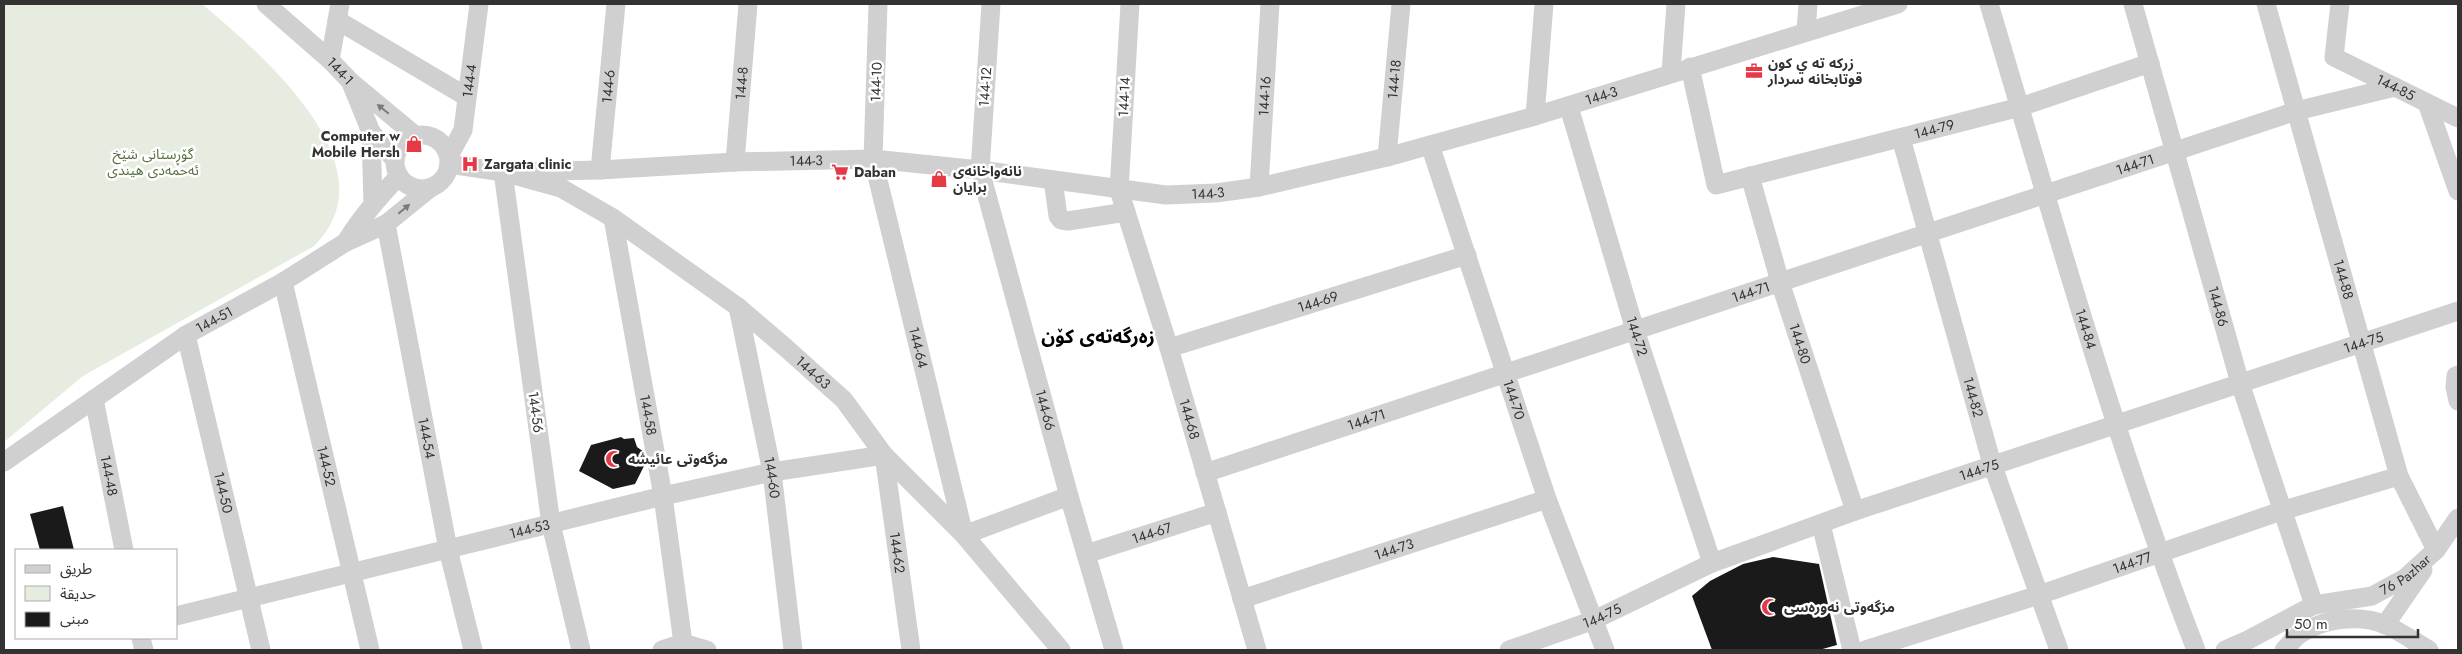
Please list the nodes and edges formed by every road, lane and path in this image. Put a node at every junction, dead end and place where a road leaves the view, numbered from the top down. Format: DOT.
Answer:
graph roads {
  1 [pos="266,4"];
  2 [pos="479,4"];
  3 [pos="616,4"];
  4 [pos="748,4"];
  5 [pos="878,4"];
  6 [pos="991,4"];
  7 [pos="1130,4"];
  8 [pos="1270,4"];
  9 [pos="1401,4"];
  10 [pos="1544,4"];
  11 [pos="1676,4"];
  12 [pos="1808,4"];
  13 [pos="1898,4"];
  14 [pos="1989,4"];
  15 [pos="2133,4"];
  16 [pos="2266,4"];
  17 [pos="2340,4"];
  18 [pos="338,12"];
  19 [pos="1806,31"];
  20 [pos="330,60"];
  21 [pos="2150,63"];
  22 [pos="1690,66"];
  23 [pos="1671,72"];
  24 [pos="350,82"];
  25 [pos="2395,87"];
  26 [pos="467,97"];
  27 [pos="2427,103"];
  28 [pos="1569,107"];
  29 [pos="2020,107"];
  30 [pos="2296,111"];
  31 [pos="2458,114"];
  32 [pos="1535,116"];
  33 [pos="370,132"];
  34 [pos="416,136"];
  35 [pos="1901,138"];
  36 [pos="1430,145"];
  37 [pos="2175,151"];
  38 [pos="1388,157"];
  39 [pos="873,160"];
  40 [pos="736,162"];
  41 [pos="397,168"];
  42 [pos="600,170"];
  43 [pos="980,170"];
  44 [pos="443,172"];
  45 [pos="499,172"];
  46 [pos="1750,176"];
  47 [pos="1053,180"];
  48 [pos="1260,187"];
  49 [pos="1119,190"];
  50 [pos="2458,191"];
  51 [pos="2046,194"];
  52 [pos="372,204"];
  53 [pos="1126,212"];
  54 [pos="612,218"];
  55 [pos="386,224"];
  56 [pos="1927,233"];
  57 [pos="346,242"];
  58 [pos="1467,255"];
  59 [pos="283,282"];
  60 [pos="1780,282"];
  61 [pos="738,307"];
  62 [pos="2458,311"];
  63 [pos="1635,330"];
  64 [pos="186,335"];
  65 [pos="2362,344"];
  66 [pos="1169,348"];
  67 [pos="1505,373"];
  68 [pos="2458,376"];
  69 [pos="2240,383"];
  70 [pos="94,399"];
  71 [pos="2458,402"];
  72 [pos="2115,424"];
  73 [pos="884,456"];
  74 [pos="4,462"];
  75 [pos="1992,464"];
  76 [pos="772,472"];
  77 [pos="1205,473"];
  78 [pos="2399,476"];
  79 [pos="662,496"];
  80 [pos="1069,496"];
  81 [pos="1547,499"];
  82 [pos="1855,511"];
  83 [pos="2281,511"];
  84 [pos="1217,512"];
  85 [pos="2458,518"];
  86 [pos="551,524"];
  87 [pos="1821,524"];
  88 [pos="964,534"];
  89 [pos="124,549"];
  90 [pos="448,549"];
  91 [pos="2436,550"];
  92 [pos="1086,554"];
  93 [pos="2159,554"];
  94 [pos="1712,563"];
  95 [pos="353,572"];
  96 [pos="2039,595"];
  97 [pos="249,598"];
  98 [pos="1242,599"];
  99 [pos="2314,605"];
  100 [pos="178,616"];
  101 [pos="1594,620"];
  102 [pos="2385,625"];
  103 [pos="687,646"];
  104 [pos="261,650"];
  105 [pos="370,650"];
  106 [pos="473,650"];
  107 [pos="581,650"];
  108 [pos="662,650"];
  109 [pos="707,650"];
  110 [pos="792,650"];
  111 [pos="911,650"];
  112 [pos="1061,650"];
  113 [pos="1114,650"];
  114 [pos="1257,650"];
  115 [pos="1509,650"];
  116 [pos="1605,650"];
  117 [pos="1852,650"];
  118 [pos="1865,650"];
  119 [pos="2060,650"];
  120 [pos="2196,650"];
  121 [pos="2224,650"];
  122 [pos="2284,650"];
  123 [pos="2429,650"];
  1 -- 20 [label="street, 144-1"];
  2 -- 26 [label="street, 144-4"];
  3 -- 42 [label="street, 144-6"];
  4 -- 40 [label="street, 144-8"];
  5 -- 39 [label="street, 144-10"];
  6 -- 43 [label="street, 144-12"];
  7 -- 49 [label="street, 144-14"];
  8 -- 48 [label="street, 144-16"];
  9 -- 38 [label="street, 144-18"];
  10 -- 32 [label="street"];
  11 -- 23 [label="street"];
  12 -- 19 [label="street"];
  13 -- 19 [label="street, 144-3"];
  14 -- 29 [label="street, 144-84"];
  15 -- 21 [label="street, 144-86"];
  16 -- 30 [label="street, 144-88"];
  17 -- 25 [label="street, 144-85"];
  18 -- 20 [label="street"];
  18 -- 26 [label="street"];
  19 -- 22 [label="street, 144-3"];
  20 -- 24 [label="street, 144-1"];
  21 -- 29 [label="street, 144-79"];
  21 -- 37 [label="street, 144-86"];
  22 -- 23 [label="street, 144-3"];
  22 -- 46 [label="street, 144-79"];
  23 -- 28 [label="street, 144-3"];
  24 -- 33 [label="street"];
  34 -- 24 [label="street, 144-1, one-way"];
  25 -- 27 [label="street, 144-85"];
  25 -- 30 [label="street, 144-71"];
  26 -- 44 [label="street, 144-4"];
  27 -- 31 [label="street, 144-85"];
  27 -- 50 [label="street"];
  28 -- 32 [label="street, 144-3"];
  28 -- 63 [label="street, 144-72"];
  29 -- 35 [label="street, 144-79"];
  29 -- 51 [label="street, 144-84"];
  30 -- 37 [label="street, 144-71"];
  30 -- 65 [label="street, 144-88"];
  32 -- 36 [label="street, 144-3"];
  33 -- 41 [label="street"];
  33 -- 52 [label="street"];
  34 -- 41 [label="street"];
  34 -- 44 [label="street, 144-1"];
  35 -- 46 [label="street, 144-79"];
  35 -- 56 [label="street, 144-82"];
  36 -- 38 [label="street, 144-3"];
  36 -- 58 [label="street, 144-70"];
  37 -- 51 [label="street, 144-71"];
  37 -- 69 [label="street, 144-86"];
  38 -- 48 [label="street, 144-3"];
  39 -- 40 [label="street, 144-3"];
  39 -- 43 [label="street, 144-3"];
  39 -- 88 [label="street, 144-64"];
  40 -- 42 [label="street, 144-3"];
  41 -- 44 [label="street"];
  41 -- 52 [label="street"];
  42 -- 45 [label="street, 144-3"];
  43 -- 47 [label="street, 144-3"];
  43 -- 80 [label="street, 144-66"];
  44 -- 45 [label="street, 144-3"];
  55 -- 44 [label="street, 144-51, one-way"];
  45 -- 54 [label="street, 144-63"];
  45 -- 86 [label="street, 144-56"];
  46 -- 60 [label="street, 144-80"];
  47 -- 49 [label="street, 144-3"];
  47 -- 53 [label="street"];
  48 -- 49 [label="street, 144-3"];
  49 -- 53 [label="street, 144-68"];
  51 -- 56 [label="street, 144-71"];
  51 -- 72 [label="street, 144-84"];
  52 -- 57 [label="street"];
  53 -- 66 [label="street, 144-68"];
  54 -- 61 [label="street, 144-63"];
  54 -- 79 [label="street, 144-58"];
  55 -- 57 [label="street, 144-51"];
  55 -- 90 [label="street, 144-54"];
  56 -- 60 [label="street, 144-71"];
  56 -- 75 [label="street, 144-82"];
  57 -- 59 [label="street, 144-51"];
  58 -- 66 [label="street, 144-69"];
  58 -- 67 [label="street, 144-70"];
  59 -- 64 [label="street, 144-51"];
  59 -- 95 [label="street, 144-52"];
  60 -- 63 [label="street, 144-71"];
  60 -- 82 [label="street, 144-80"];
  61 -- 73 [label="street, 144-63"];
  61 -- 76 [label="street, 144-60"];
  62 -- 65 [label="street, 144-75"];
  63 -- 67 [label="street, 144-71"];
  63 -- 94 [label="street, 144-72"];
  64 -- 70 [label="street, 144-51"];
  64 -- 97 [label="street, 144-50"];
  65 -- 69 [label="street, 144-75"];
  65 -- 78 [label="street, 144-88"];
  66 -- 77 [label="street, 144-68"];
  67 -- 77 [label="street, 144-71"];
  67 -- 81 [label="street, 144-70"];
  68 -- 71 [label="street"];
  69 -- 72 [label="street, 144-75"];
  69 -- 83 [label="street, 144-86"];
  70 -- 74 [label="street, 144-51"];
  70 -- 89 [label="street, 144-48"];
  72 -- 75 [label="street, 144-75"];
  72 -- 93 [label="street, 144-84"];
  73 -- 76 [label="street, 144-53"];
  73 -- 88 [label="street, 144-63"];
  73 -- 111 [label="street, 144-62"];
  75 -- 82 [label="street, 144-75"];
  75 -- 96 [label="street, 144-82"];
  76 -- 79 [label="street, 144-53"];
  76 -- 110 [label="street, 144-60"];
  77 -- 84 [label="street, 144-68"];
  78 -- 83 [label="street, 144-77"];
  78 -- 91 [label="street, 144-88"];
  79 -- 86 [label="street, 144-53"];
  79 -- 103 [label="street, 144-58"];
  80 -- 88 [label="street"];
  80 -- 92 [label="street, 144-66"];
  81 -- 98 [label="street, 144-73"];
  81 -- 101 [label="street, 144-70"];
  82 -- 87 [label="street, 144-75"];
  83 -- 93 [label="street, 144-77"];
  83 -- 99 [label="street, 144-86"];
  84 -- 92 [label="street, 144-67"];
  84 -- 98 [label="street, 144-68"];
  85 -- 91 [label="street, 76 Pazhar"];
  86 -- 90 [label="street, 144-53"];
  86 -- 107 [label="street, 144-56"];
  87 -- 94 [label="street, 144-75"];
  87 -- 117 [label="street"];
  88 -- 112 [label="street, 144-63"];
  90 -- 95 [label="street, 144-53"];
  90 -- 106 [label="street, 144-54"];
  91 -- 99 [label="street, 76 Pazhar"];
  91 -- 102 [label="street"];
  92 -- 113 [label="street, 144-66"];
  93 -- 96 [label="street, 144-77"];
  93 -- 120 [label="street, 144-84"];
  94 -- 101 [label="street, 144-75"];
  95 -- 97 [label="street, 144-53"];
  95 -- 105 [label="street, 144-52"];
  96 -- 118 [label="street, 144-77"];
  96 -- 119 [label="street, 144-82"];
  97 -- 100 [label="street, 144-53"];
  97 -- 104 [label="street, 144-50"];
  98 -- 114 [label="street, 144-68"];
  99 -- 121 [label="street, 76 Pazhar"];
  101 -- 115 [label="street, 144-75"];
  101 -- 116 [label="street, 144-70"];
  102 -- 122 [label="street"];
  102 -- 123 [label="street"];
  103 -- 108 [label="street"];
  103 -- 109 [label="street"];
}
